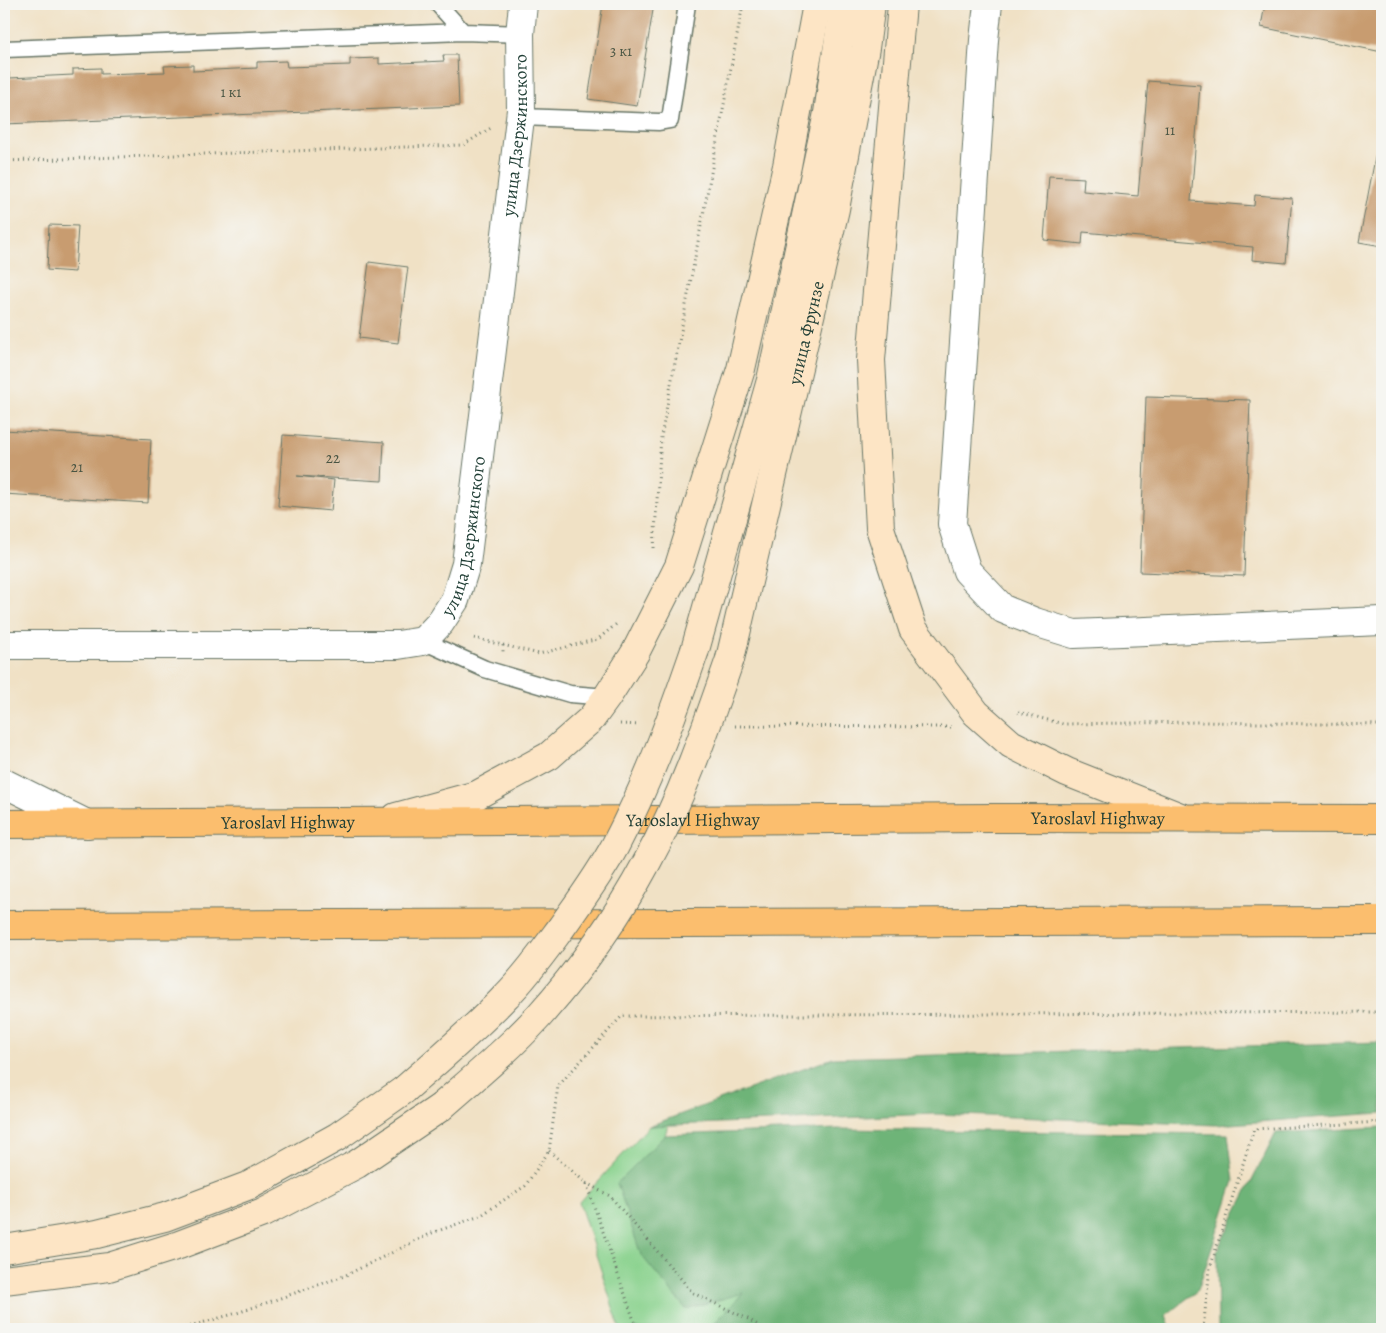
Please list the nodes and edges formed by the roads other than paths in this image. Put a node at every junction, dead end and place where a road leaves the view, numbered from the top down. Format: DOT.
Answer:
graph roads {
  1 [pos="438,4"];
  2 [pos="523,4"];
  3 [pos="687,4"];
  4 [pos="817,4"];
  5 [pos="844,4"];
  6 [pos="871,4"];
  7 [pos="902,4"];
  8 [pos="988,4"];
  9 [pos="462,32"];
  10 [pos="520,34"];
  11 [pos="4,48"];
  12 [pos="520,117"];
  13 [pos="1382,621"];
  14 [pos="423,641"];
  15 [pos="4,645"];
  16 [pos="607,697"];
  17 [pos="4,783"];
  18 [pos="1185,819"];
  19 [pos="1382,819"];
  20 [pos="378,822"];
  21 [pos="4,824"];
  22 [pos="86,824"];
  23 [pos="1382,921"];
  24 [pos="7,925"];
  25 [pos="4,1249"];
  26 [pos="4,1280"];
  1 -- 9 [label="lane"];
  2 -- 10 [label="street, улица Дзержинского"];
  3 -- 12 [label="lane"];
  4 -- 16 [label="main road"];
  5 -- 25 [label="main road, улица Фрунзе, bridge"];
  6 -- 26 [label="main road, улица Фрунзе, bridge"];
  7 -- 18 [label="main road"];
  8 -- 13 [label="street"];
  9 -- 10 [label="lane"];
  9 -- 11 [label="lane"];
  10 -- 12 [label="street, улица Дзержинского"];
  12 -- 14 [label="street, улица Дзержинского"];
  14 -- 15 [label="street"];
  14 -- 16 [label="lane"];
  16 -- 20 [label="main road"];
  17 -- 22 [label="street"];
  18 -- 19 [label="highway, Yaroslavl Highway"];
  18 -- 20 [label="highway, Yaroslavl Highway"];
  20 -- 22 [label="highway, Yaroslavl Highway"];
  21 -- 22 [label="highway, Yaroslavl Highway"];
  23 -- 24 [label="highway"];
}
